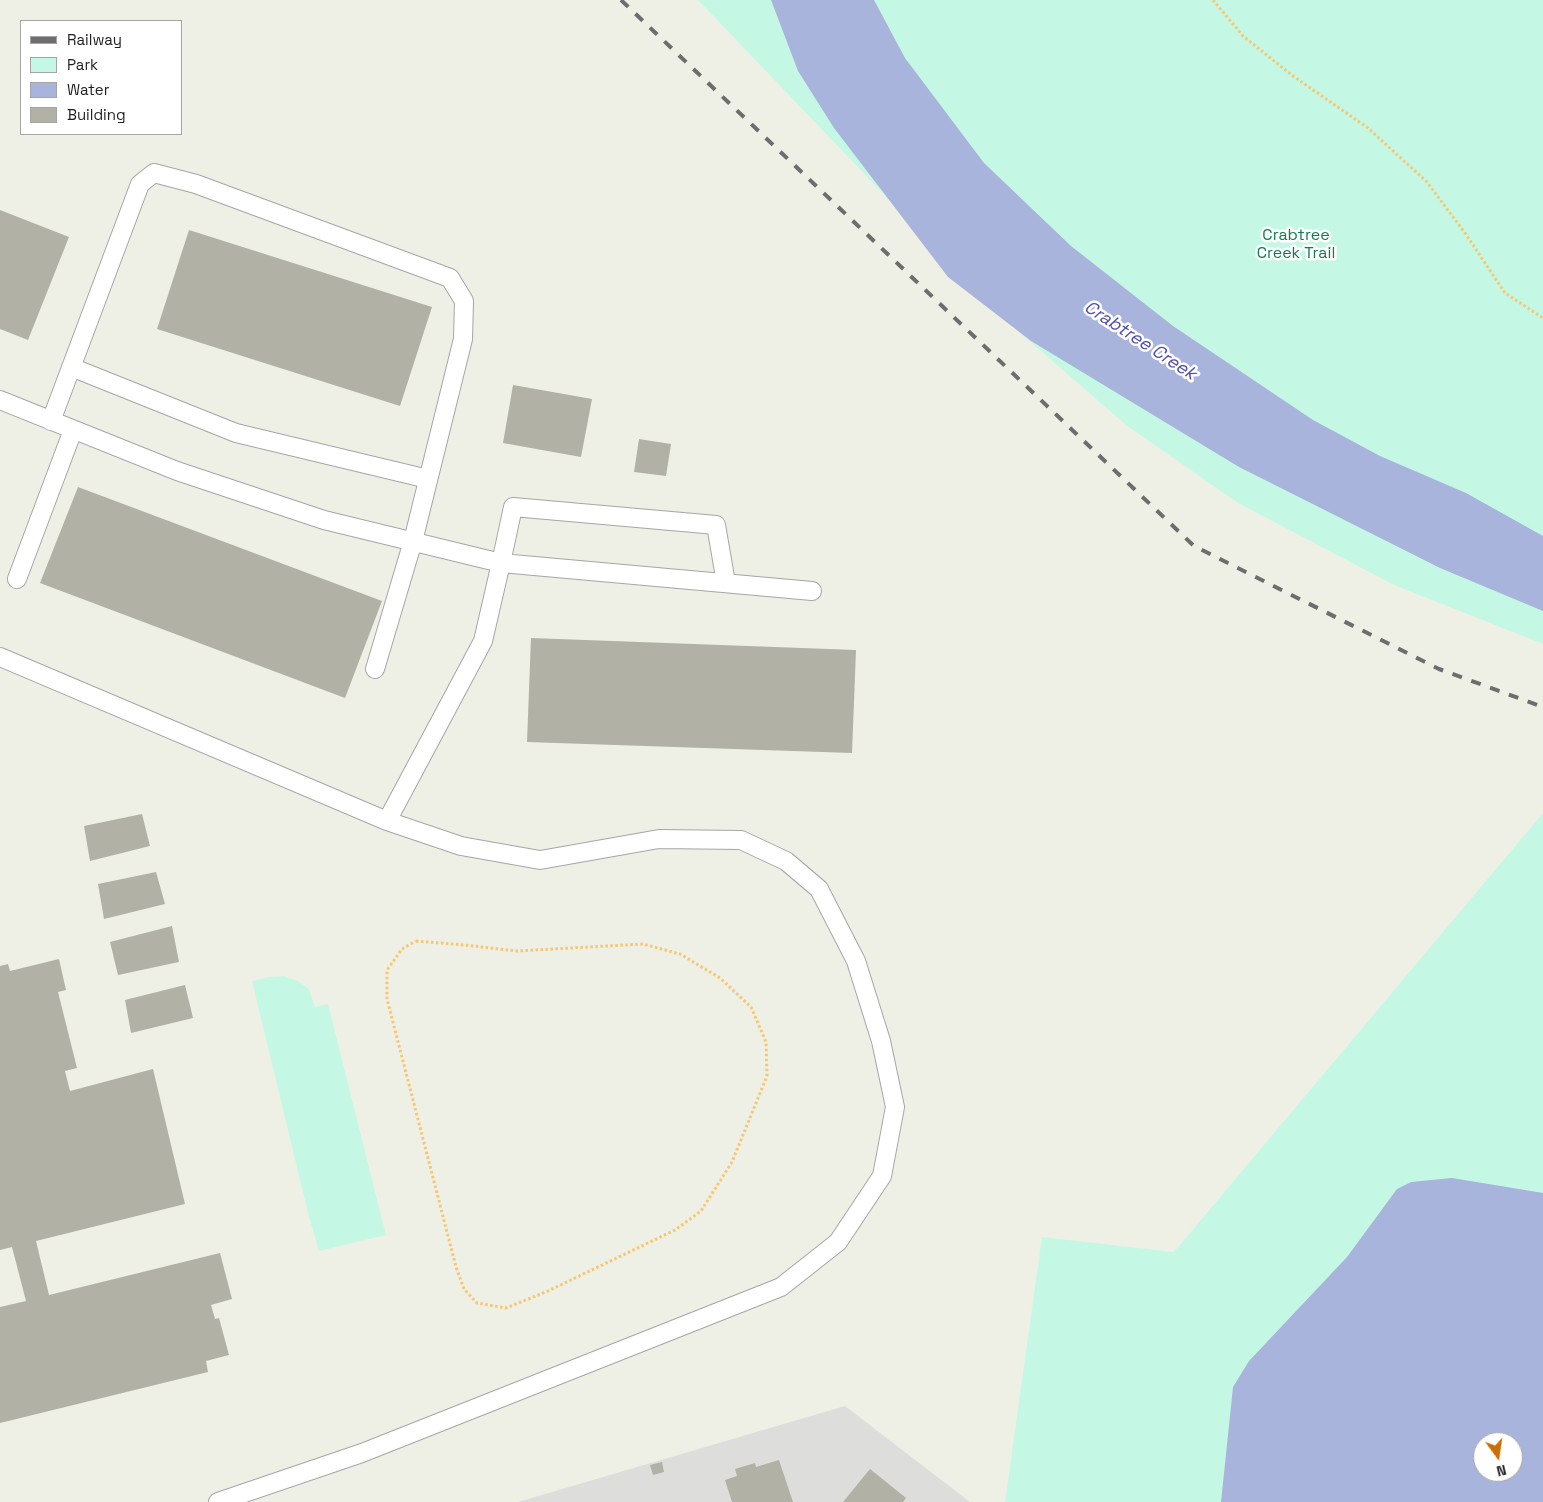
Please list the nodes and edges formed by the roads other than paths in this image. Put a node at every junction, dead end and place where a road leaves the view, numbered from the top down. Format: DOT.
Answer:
graph roads {
  1 [pos="71,367"];
  2 [pos="0,400"];
  3 [pos="51,420"];
  4 [pos="73,430"];
  5 [pos="428,479"];
  6 [pos="413,541"];
  7 [pos="501,562"];
  8 [pos="17,579"];
  9 [pos="726,583"];
  10 [pos="812,591"];
  11 [pos="0,658"];
  12 [pos="375,669"];
  13 [pos="387,821"];
  14 [pos="218,1502"];
  1 -- 3 [label="lane"];
  1 -- 5 [label="lane"];
  1 -- 5 [label="lane"];
  2 -- 3 [label="lane"];
  3 -- 4 [label="lane"];
  4 -- 6 [label="lane"];
  4 -- 8 [label="lane"];
  5 -- 6 [label="lane"];
  6 -- 7 [label="lane"];
  6 -- 12 [label="lane"];
  7 -- 9 [label="lane"];
  7 -- 9 [label="lane"];
  7 -- 13 [label="lane"];
  9 -- 10 [label="lane"];
  11 -- 13 [label="lane"];
  13 -- 14 [label="lane"];
}
